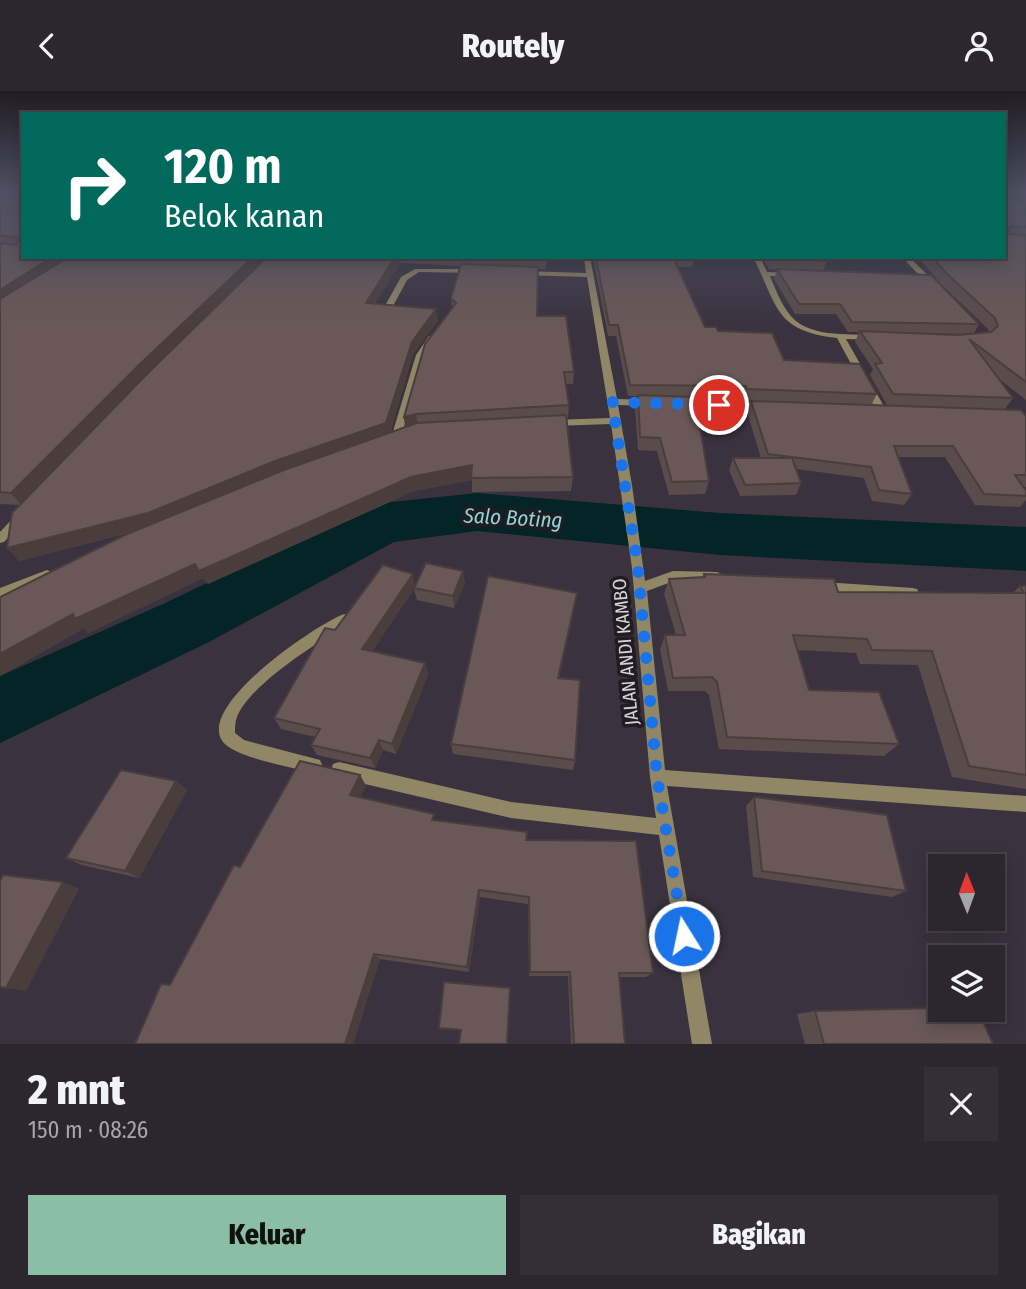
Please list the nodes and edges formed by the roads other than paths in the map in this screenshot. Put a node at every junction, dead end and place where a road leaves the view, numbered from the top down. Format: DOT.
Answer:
graph roads {
  1 [pos="587,259"];
  2 [pos="757,259"];
  3 [pos="907,259"];
  4 [pos="482,272"];
  5 [pos="509,272"];
  6 [pos="765,274"];
  7 [pos="588,275"];
  8 [pos="807,275"];
  9 [pos="914,279"];
  10 [pos="928,280"];
  11 [pos="946,298"];
  12 [pos="390,304"];
  13 [pos="437,331"];
  14 [pos="840,336"];
  15 [pos="881,339"];
  16 [pos="612,402"];
  17 [pos="776,406"];
  18 [pos="867,409"];
  19 [pos="881,410"];
  20 [pos="894,411"];
  21 [pos="615,421"];
  22 [pos="534,424"];
  23 [pos="380,444"];
  24 [pos="28,509"];
  25 [pos="0,539"];
  26 [pos="57,572"];
  27 [pos="737,579"];
  28 [pos="802,585"];
  29 [pos="640,588"];
  30 [pos="0,593"];
  31 [pos="923,594"];
  32 [pos="344,619"];
  33 [pos="657,777"];
  34 [pos="1026,804"];
  35 [pos="666,827"];
  36 [pos="702,1044"];
  1 -- 7 [label="street, JALAN ANDI KAMBO"];
  2 -- 6 [label="street"];
  3 -- 10 [label="street"];
  4 -- 12 [label="street"];
  5 -- 7 [label="street"];
  6 -- 8 [label="street"];
  6 -- 14 [label="street"];
  7 -- 16 [label="street, JALAN ANDI KAMBO"];
  9 -- 10 [label="street"];
  10 -- 11 [label="street"];
  13 -- 23 [label="street"];
  14 -- 15 [label="street"];
  14 -- 19 [label="street"];
  16 -- 17 [label="street"];
  16 -- 21 [label="street, JALAN ANDI KAMBO"];
  18 -- 19 [label="street"];
  19 -- 20 [label="street"];
  21 -- 22 [label="street"];
  21 -- 29 [label="street, JALAN ANDI KAMBO"];
  24 -- 25 [label="street"];
  26 -- 30 [label="street"];
  27 -- 29 [label="street"];
  28 -- 31 [label="street"];
  29 -- 33 [label="street, JALAN ANDI KAMBO"];
  32 -- 35 [label="street"];
  33 -- 34 [label="street"];
  33 -- 35 [label="street, JALAN ANDI KAMBO"];
  35 -- 36 [label="street, JALAN ANDI KAMBO"];
}
